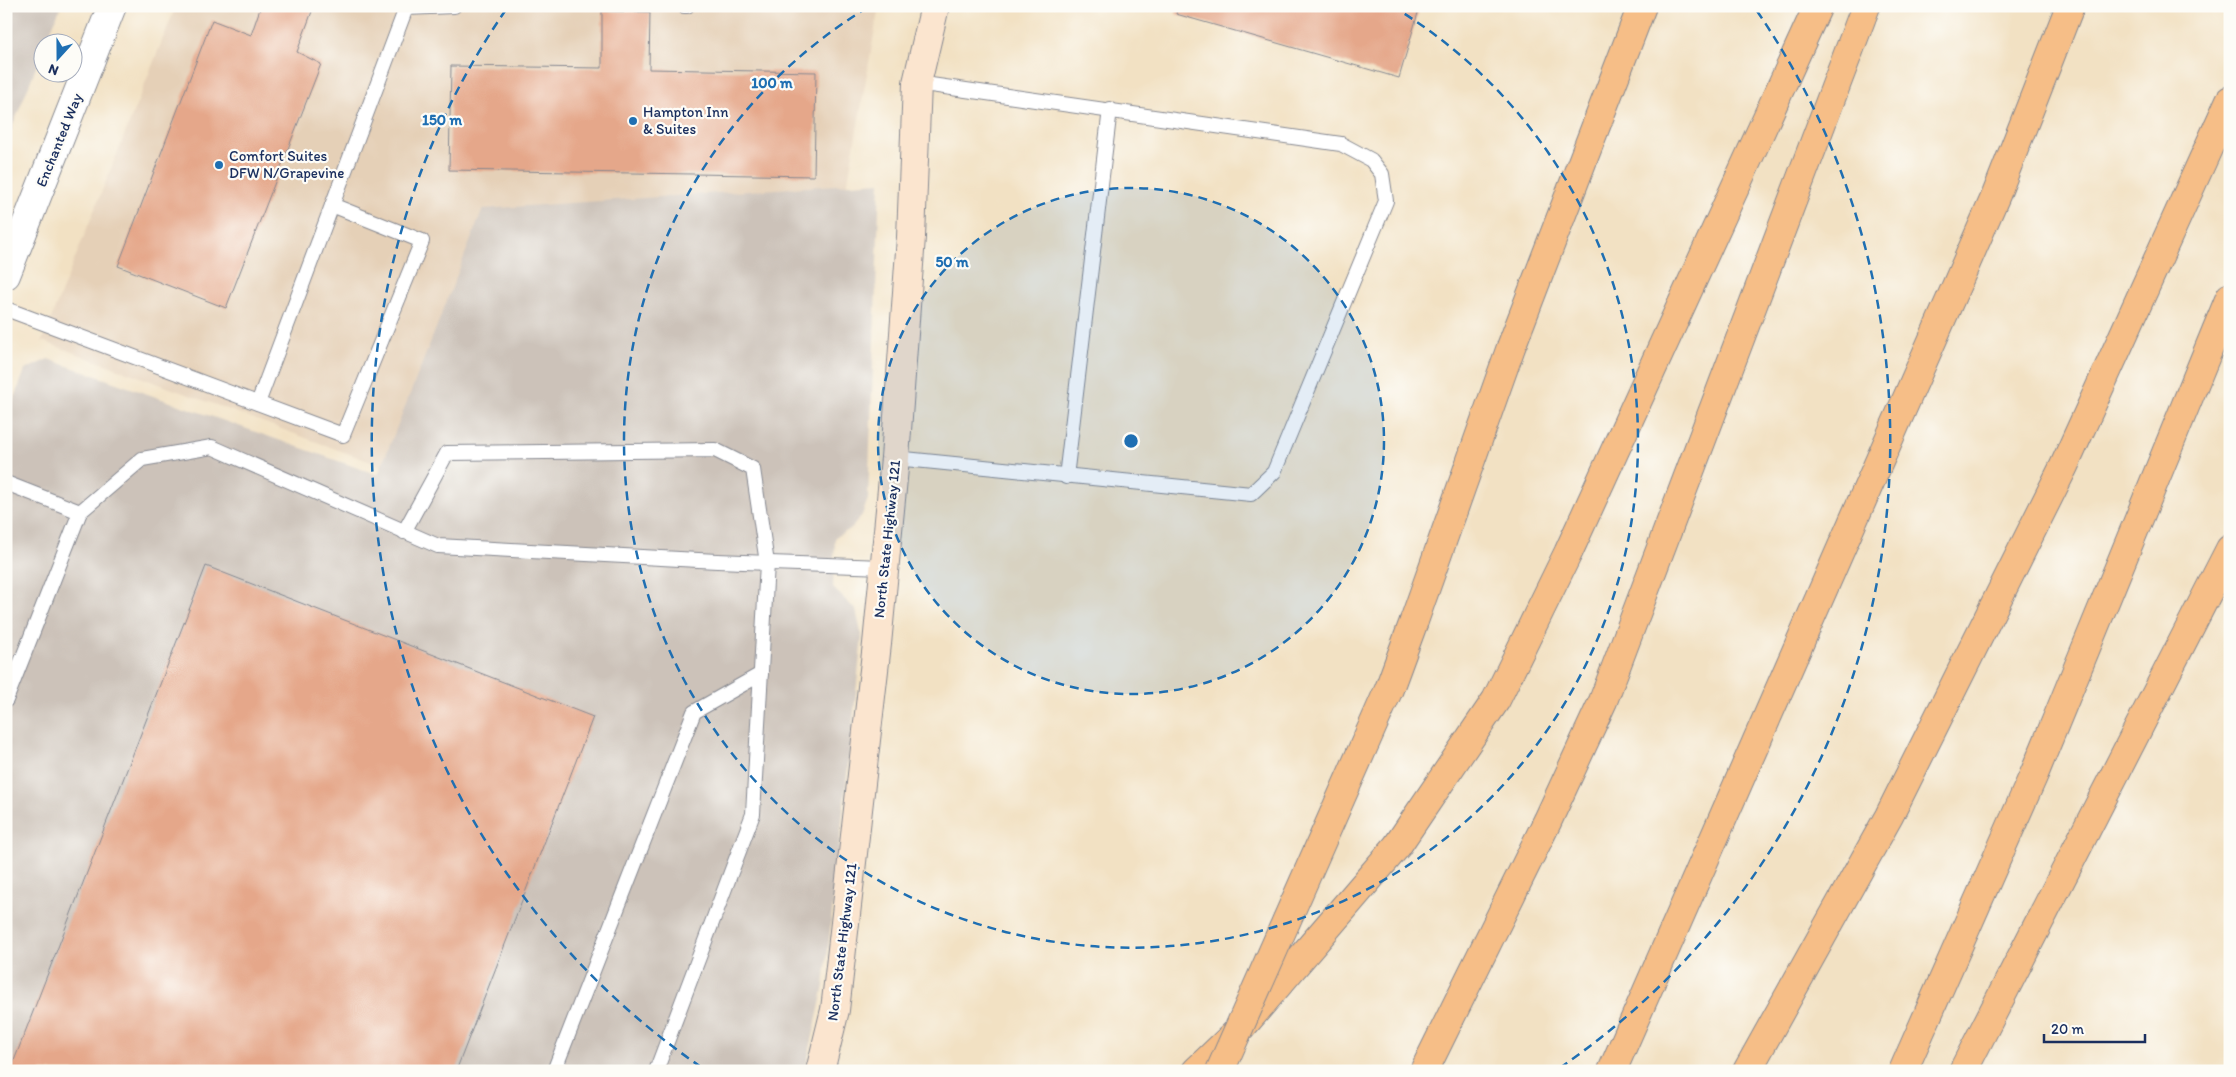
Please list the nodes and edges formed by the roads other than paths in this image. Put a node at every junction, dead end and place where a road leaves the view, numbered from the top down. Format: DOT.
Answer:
graph roads {
  1 [pos="112,6"];
  2 [pos="454,6"];
  3 [pos="935,6"];
  4 [pos="1642,6"];
  5 [pos="1818,6"];
  6 [pos="1866,6"];
  7 [pos="2070,6"];
  8 [pos="405,7"];
  9 [pos="917,83"];
  10 [pos="2230,100"];
  11 [pos="1110,109"];
  12 [pos="332,205"];
  13 [pos="6,275"];
  14 [pos="2230,297"];
  15 [pos="6,309"];
  16 [pos="258,403"];
  17 [pos="895,458"];
  18 [pos="1066,477"];
  19 [pos="6,483"];
  20 [pos="80,512"];
  21 [pos="404,532"];
  22 [pos="2230,549"];
  23 [pos="767,563"];
  24 [pos="884,567"];
  25 [pos="761,674"];
  26 [pos="6,700"];
  27 [pos="554,1071"];
  28 [pos="656,1071"];
  29 [pos="820,1071"];
  30 [pos="1196,1071"];
  31 [pos="1220,1071"];
  32 [pos="1424,1071"];
  33 [pos="1612,1071"];
  34 [pos="1747,1071"];
  35 [pos="1903,1071"];
  36 [pos="1963,1071"];
  1 -- 13 [label="street, Enchanted Way"];
  2 -- 8 [label="lane"];
  3 -- 9 [label="main road, North State Highway 121"];
  4 -- 31 [label="highway, bridge"];
  5 -- 30 [label="highway"];
  6 -- 32 [label="highway"];
  7 -- 33 [label="highway"];
  8 -- 12 [label="lane"];
  9 -- 11 [label="lane"];
  9 -- 17 [label="main road, North State Highway 121"];
  10 -- 34 [label="highway"];
  11 -- 18 [label="lane"];
  11 -- 18 [label="lane"];
  12 -- 16 [label="lane"];
  12 -- 16 [label="lane"];
  14 -- 35 [label="highway"];
  15 -- 16 [label="lane"];
  17 -- 18 [label="lane"];
  17 -- 24 [label="main road, North State Highway 121"];
  19 -- 20 [label="lane"];
  20 -- 21 [label="lane"];
  20 -- 26 [label="lane"];
  21 -- 23 [label="lane"];
  21 -- 23 [label="lane"];
  22 -- 36 [label="highway"];
  23 -- 24 [label="lane"];
  23 -- 25 [label="lane"];
  24 -- 29 [label="main road, North State Highway 121"];
  25 -- 27 [label="lane"];
  25 -- 28 [label="lane"];
}
